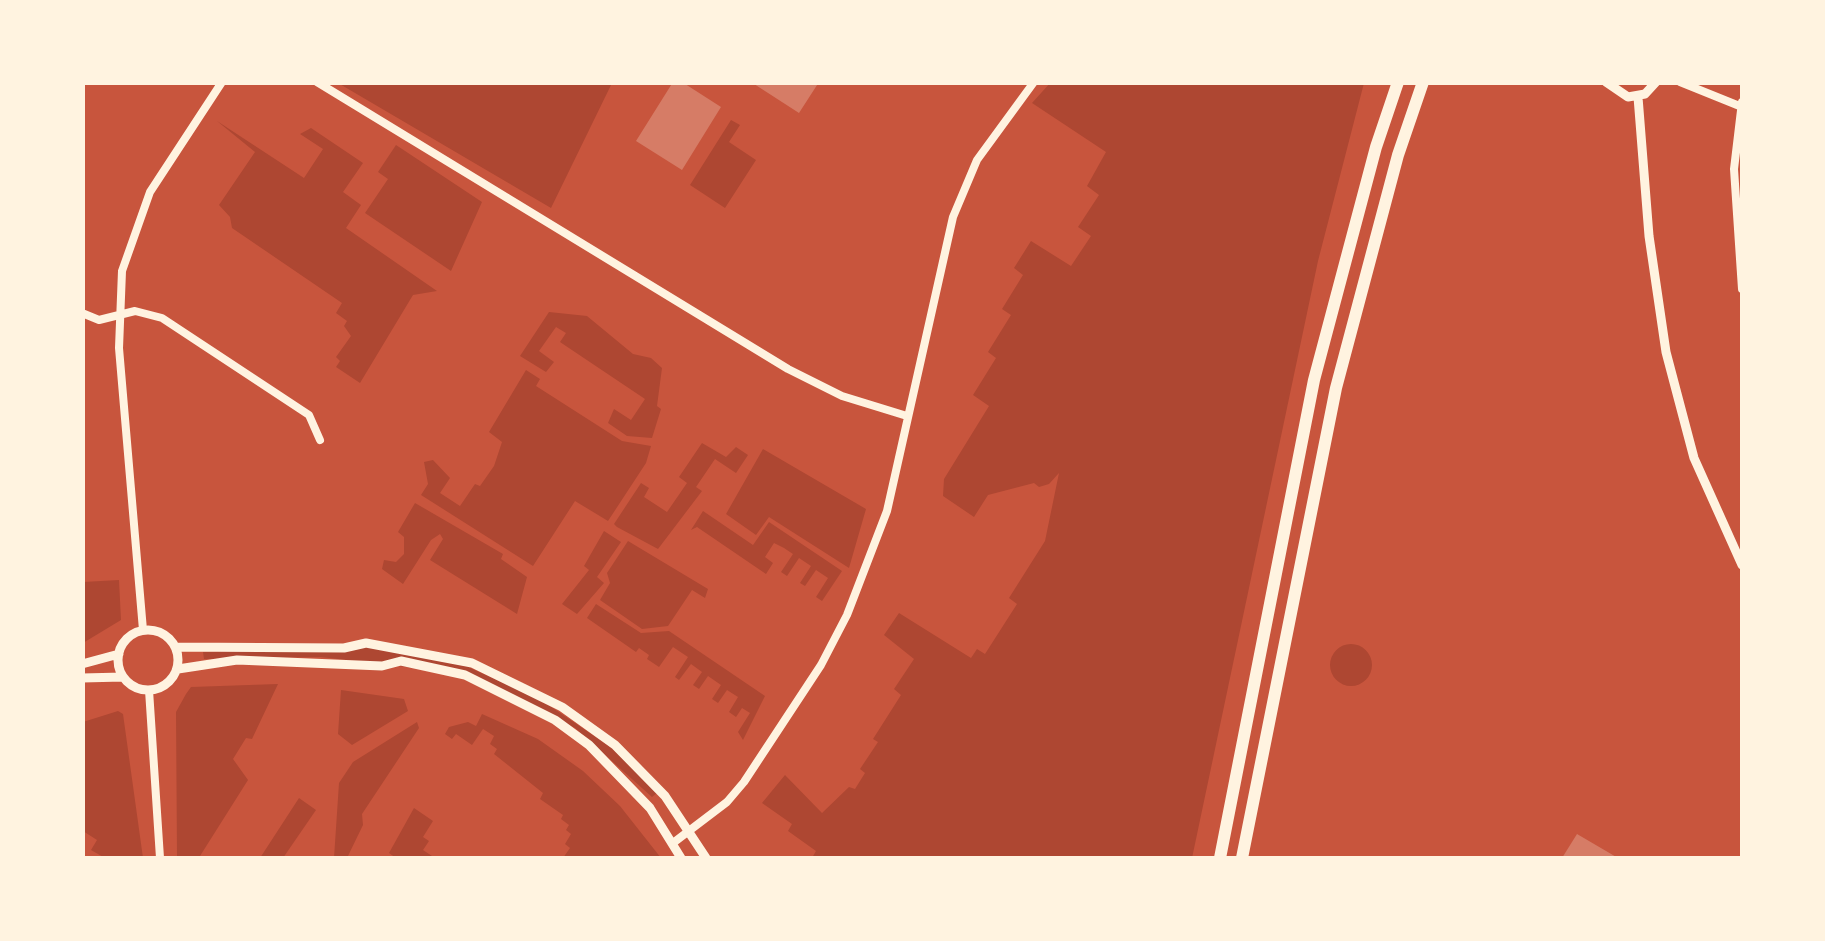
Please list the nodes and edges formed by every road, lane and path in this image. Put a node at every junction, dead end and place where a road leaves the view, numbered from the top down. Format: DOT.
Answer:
graph roads {
  1 [pos="222,82"];
  2 [pos="317,82"];
  3 [pos="1034,82"];
  4 [pos="1398,82"];
  5 [pos="1423,82"];
  6 [pos="1606,82"];
  7 [pos="1656,82"];
  8 [pos="1680,82"];
  9 [pos="1638,96"];
  10 [pos="1742,105"];
  11 [pos="1742,289"];
  12 [pos="82,313"];
  13 [pos="117,316"];
  14 [pos="907,416"];
  15 [pos="320,440"];
  16 [pos="1742,565"];
  17 [pos="143,630"];
  18 [pos="176,647"];
  19 [pos="119,654"];
  20 [pos="82,664"];
  21 [pos="178,669"];
  22 [pos="123,677"];
  23 [pos="82,678"];
  24 [pos="149,690"];
  25 [pos="690,830"];
  26 [pos="674,842"];
  27 [pos="160,858"];
  28 [pos="682,858"];
  29 [pos="706,858"];
  30 [pos="1220,858"];
  31 [pos="1242,858"];
  1 -- 13 [label="street"];
  2 -- 14 [label="street"];
  3 -- 14 [label="street"];
  4 -- 30 [label="highway"];
  5 -- 31 [label="highway"];
  6 -- 9 [label="street"];
  7 -- 9 [label="street"];
  8 -- 10 [label="street"];
  9 -- 16 [label="street"];
  10 -- 11 [label="street"];
  12 -- 13 [label="street"];
  13 -- 15 [label="street"];
  13 -- 17 [label="street"];
  14 -- 25 [label="street"];
  17 -- 18 [label="street"];
  17 -- 19 [label="street"];
  18 -- 21 [label="street"];
  18 -- 25 [label="street"];
  19 -- 20 [label="street"];
  19 -- 22 [label="street"];
  21 -- 24 [label="street"];
  21 -- 26 [label="street"];
  22 -- 23 [label="street"];
  22 -- 24 [label="street"];
  24 -- 27 [label="street"];
  25 -- 26 [label="street"];
  25 -- 29 [label="street"];
  26 -- 28 [label="street"];
}
